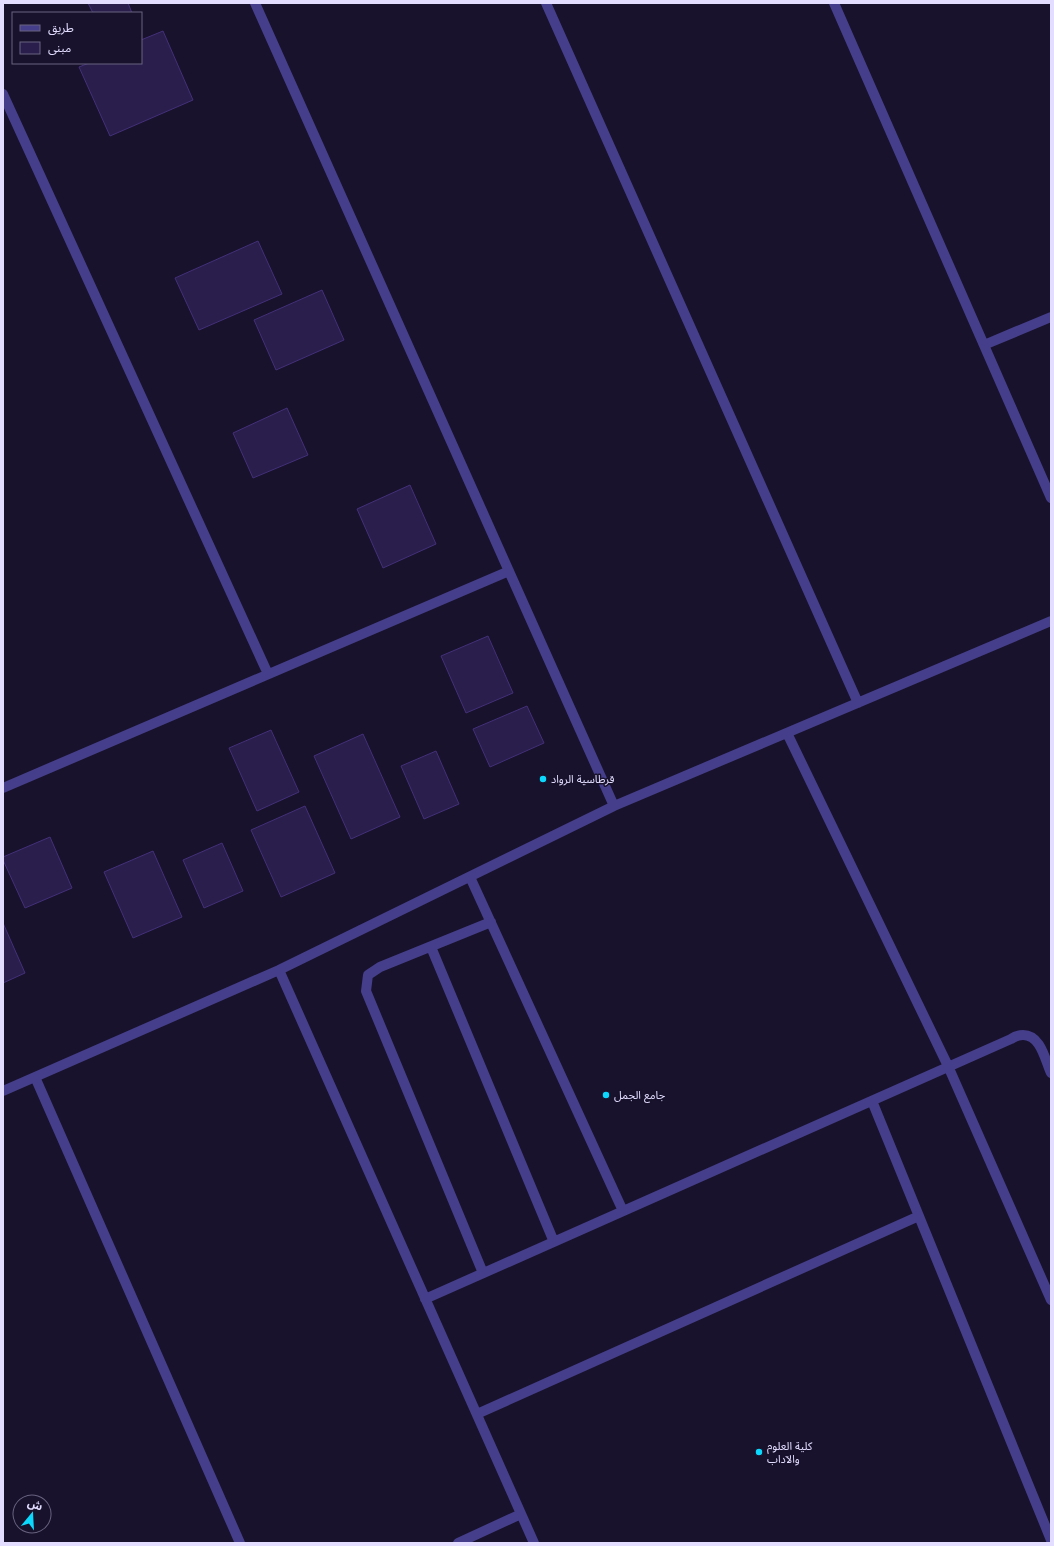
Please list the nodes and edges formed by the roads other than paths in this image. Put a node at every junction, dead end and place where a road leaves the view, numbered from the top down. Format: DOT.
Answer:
graph roads {
  1 [pos="256,3"];
  2 [pos="546,3"];
  3 [pos="834,3"];
  4 [pos="4,98"];
  5 [pos="1051,317"];
  6 [pos="984,345"];
  7 [pos="1051,498"];
  8 [pos="509,571"];
  9 [pos="1051,621"];
  10 [pos="268,674"];
  11 [pos="858,703"];
  12 [pos="787,733"];
  13 [pos="3,788"];
  14 [pos="614,806"];
  15 [pos="470,876"];
  16 [pos="491,922"];
  17 [pos="431,947"];
  18 [pos="279,970"];
  19 [pos="948,1066"];
  20 [pos="1051,1073"];
  21 [pos="35,1077"];
  22 [pos="3,1091"];
  23 [pos="872,1101"];
  24 [pos="624,1211"];
  25 [pos="919,1216"];
  26 [pos="554,1242"];
  27 [pos="483,1273"];
  28 [pos="425,1299"];
  29 [pos="1051,1300"];
  30 [pos="477,1414"];
  31 [pos="521,1514"];
  32 [pos="1051,1540"];
  33 [pos="240,1543"];
  34 [pos="458,1543"];
  35 [pos="534,1543"];
  1 -- 8 [label="street"];
  2 -- 11 [label="street"];
  3 -- 6 [label="street"];
  4 -- 10 [label="street"];
  5 -- 6 [label="street"];
  6 -- 7 [label="street"];
  8 -- 10 [label="street"];
  8 -- 14 [label="street"];
  9 -- 11 [label="street"];
  10 -- 13 [label="street"];
  11 -- 12 [label="street"];
  12 -- 14 [label="street"];
  12 -- 19 [label="street"];
  14 -- 15 [label="street"];
  15 -- 16 [label="street"];
  15 -- 18 [label="street"];
  16 -- 17 [label="street"];
  16 -- 24 [label="street"];
  17 -- 26 [label="street"];
  17 -- 27 [label="street"];
  18 -- 21 [label="street"];
  18 -- 28 [label="street"];
  19 -- 20 [label="street"];
  19 -- 23 [label="street"];
  19 -- 29 [label="street"];
  21 -- 22 [label="street"];
  21 -- 33 [label="street"];
  23 -- 24 [label="street"];
  23 -- 25 [label="street"];
  24 -- 26 [label="street"];
  25 -- 30 [label="street"];
  25 -- 32 [label="street"];
  26 -- 27 [label="street"];
  27 -- 28 [label="street"];
  28 -- 30 [label="street"];
  30 -- 31 [label="street"];
  31 -- 34 [label="street"];
  31 -- 35 [label="street"];
}
